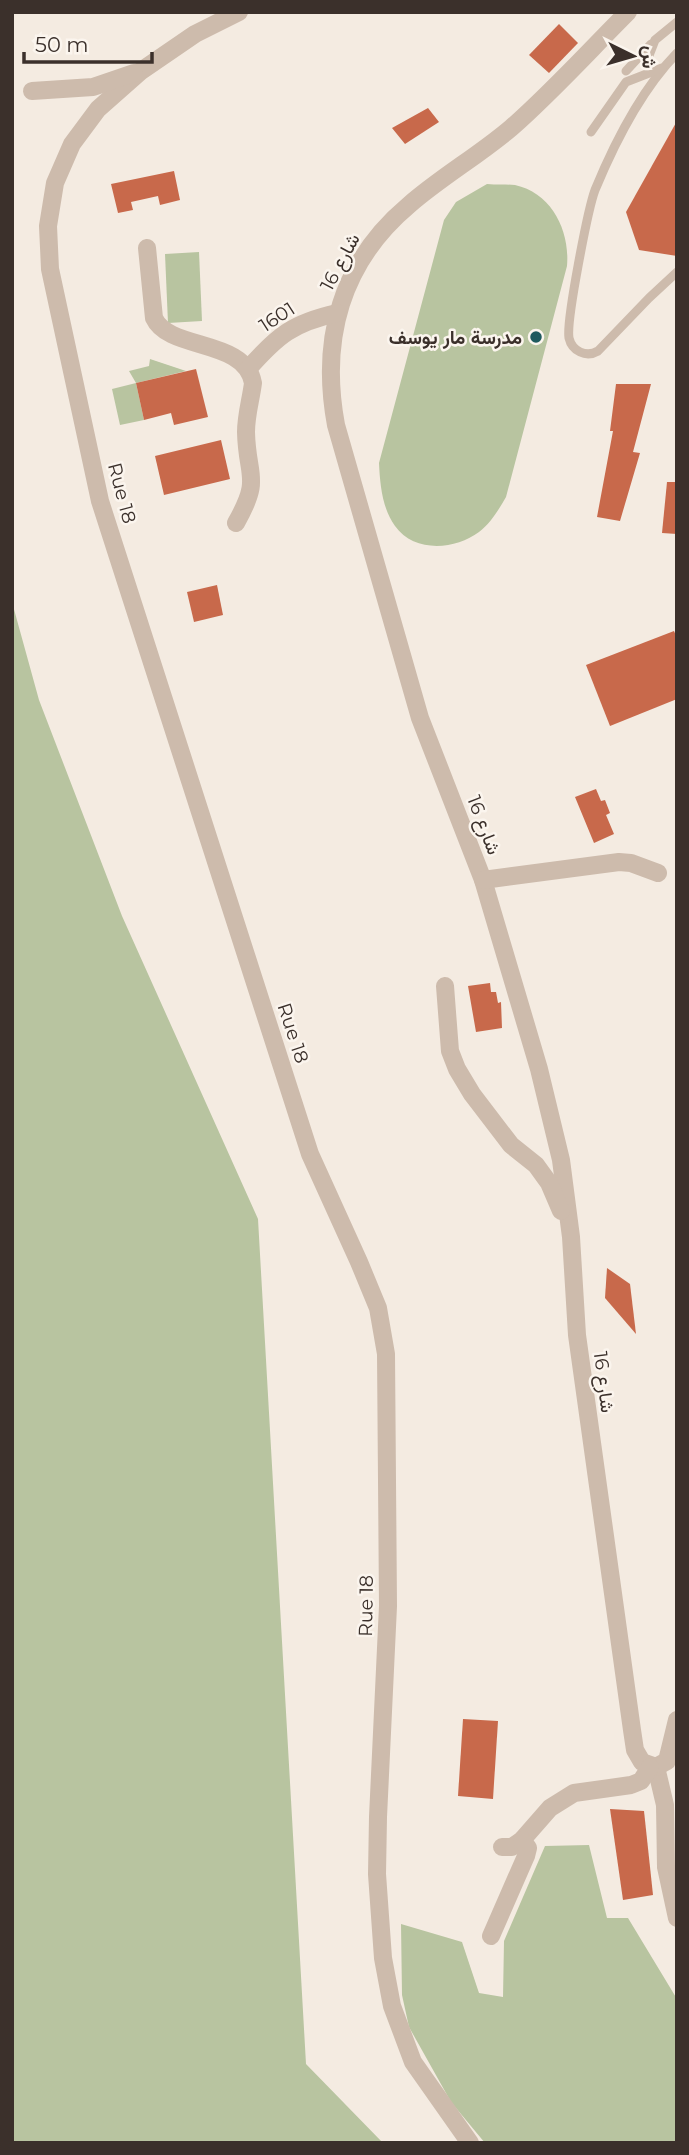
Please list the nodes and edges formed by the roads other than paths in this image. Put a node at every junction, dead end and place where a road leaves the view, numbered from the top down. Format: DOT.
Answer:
graph roads {
  1 [pos="239,12"];
  2 [pos="628,12"];
  3 [pos="677,22"];
  4 [pos="655,40"];
  5 [pos="677,53"];
  6 [pos="646,63"];
  7 [pos="662,68"];
  8 [pos="141,71"];
  9 [pos="626,71"];
  10 [pos="32,91"];
  11 [pos="591,132"];
  12 [pos="147,248"];
  13 [pos="677,272"];
  14 [pos="338,313"];
  15 [pos="248,369"];
  16 [pos="236,523"];
  17 [pos="658,873"];
  18 [pos="483,880"];
  19 [pos="445,986"];
  20 [pos="571,1237"];
  21 [pos="677,1720"];
  22 [pos="653,1767"];
  23 [pos="522,1840"];
  24 [pos="502,1847"];
  25 [pos="677,1918"];
  26 [pos="491,1936"];
  27 [pos="470,2143"];
  1 -- 8 [label="street, Rue 18"];
  2 -- 14 [label="street, شارع 16"];
  3 -- 4 [label="lane"];
  4 -- 6 [label="lane"];
  4 -- 9 [label="lane"];
  5 -- 7 [label="lane"];
  7 -- 11 [label="lane"];
  7 -- 13 [label="lane"];
  8 -- 10 [label="street"];
  8 -- 27 [label="street, Rue 18"];
  12 -- 15 [label="street"];
  14 -- 15 [label="street, 1601"];
  14 -- 18 [label="street, شارع 16"];
  15 -- 16 [label="street"];
  17 -- 18 [label="street"];
  18 -- 20 [label="street, شارع 16"];
  19 -- 20 [label="street"];
  20 -- 22 [label="street, شارع 16"];
  21 -- 22 [label="street"];
  22 -- 23 [label="street"];
  22 -- 25 [label="street, شارع 16"];
  23 -- 24 [label="street"];
  23 -- 26 [label="street"];
}
